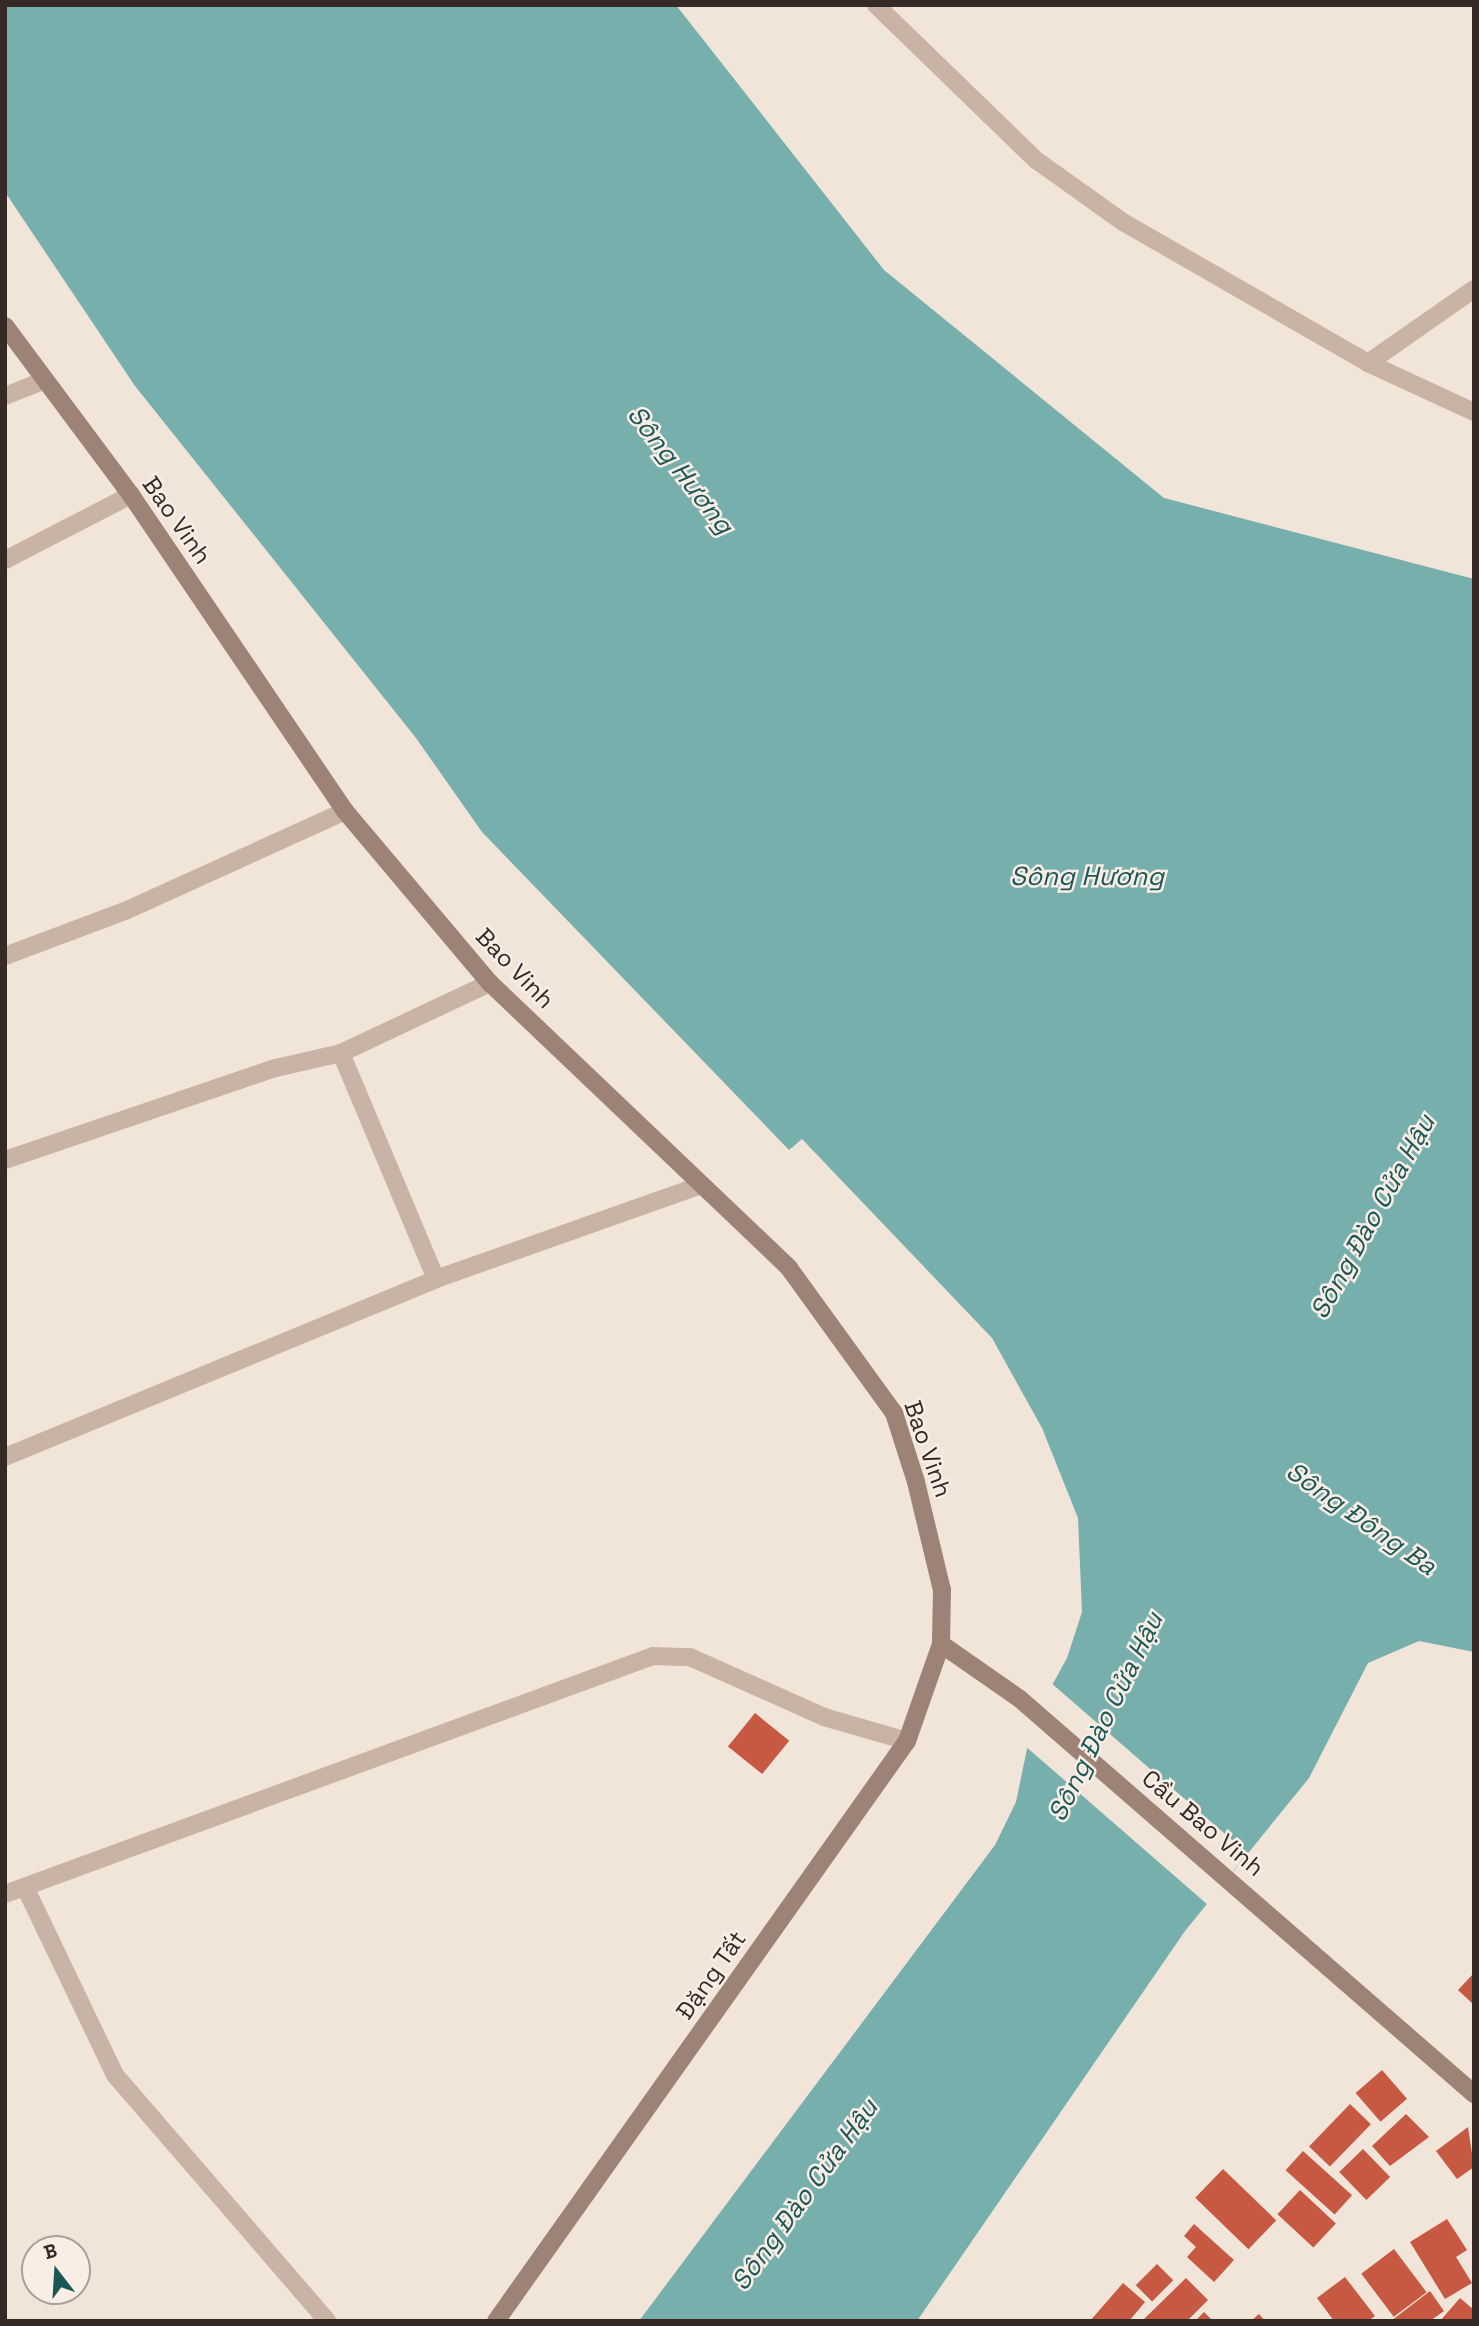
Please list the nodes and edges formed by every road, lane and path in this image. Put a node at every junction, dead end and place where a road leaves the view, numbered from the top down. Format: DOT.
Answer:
graph roads {
  1 [pos="876,5"];
  2 [pos="1474,289"];
  3 [pos="5,326"];
  4 [pos="1368,363"];
  5 [pos="45,380"];
  6 [pos="5,396"];
  7 [pos="1474,412"];
  8 [pos="131,495"];
  9 [pos="5,559"];
  10 [pos="345,811"];
  11 [pos="5,956"];
  12 [pos="490,983"];
  13 [pos="341,1053"];
  14 [pos="5,1160"];
  15 [pos="702,1185"];
  16 [pos="436,1279"];
  17 [pos="5,1457"];
  18 [pos="941,1644"];
  19 [pos="907,1741"];
  20 [pos="25,1887"];
  21 [pos="5,1894"];
  22 [pos="1474,2094"];
  23 [pos="327,2321"];
  24 [pos="496,2321"];
  1 -- 4 [label="street"];
  2 -- 4 [label="street"];
  3 -- 5 [label="main road, Bao Vinh"];
  4 -- 7 [label="street"];
  5 -- 6 [label="street"];
  5 -- 8 [label="main road, Bao Vinh"];
  8 -- 9 [label="street"];
  8 -- 10 [label="main road, Bao Vinh"];
  10 -- 11 [label="street"];
  10 -- 12 [label="main road, Bao Vinh"];
  12 -- 13 [label="street"];
  12 -- 15 [label="main road, Bao Vinh"];
  13 -- 14 [label="street"];
  13 -- 16 [label="street"];
  15 -- 16 [label="street"];
  15 -- 18 [label="main road, Bao Vinh"];
  16 -- 17 [label="street"];
  18 -- 19 [label="main road, Đặng Tất"];
  18 -- 22 [label="main road, Cầu Bao Vinh"];
  19 -- 20 [label="street"];
  19 -- 24 [label="main road, Đặng Tất"];
  20 -- 21 [label="street"];
  20 -- 23 [label="street"];
}
